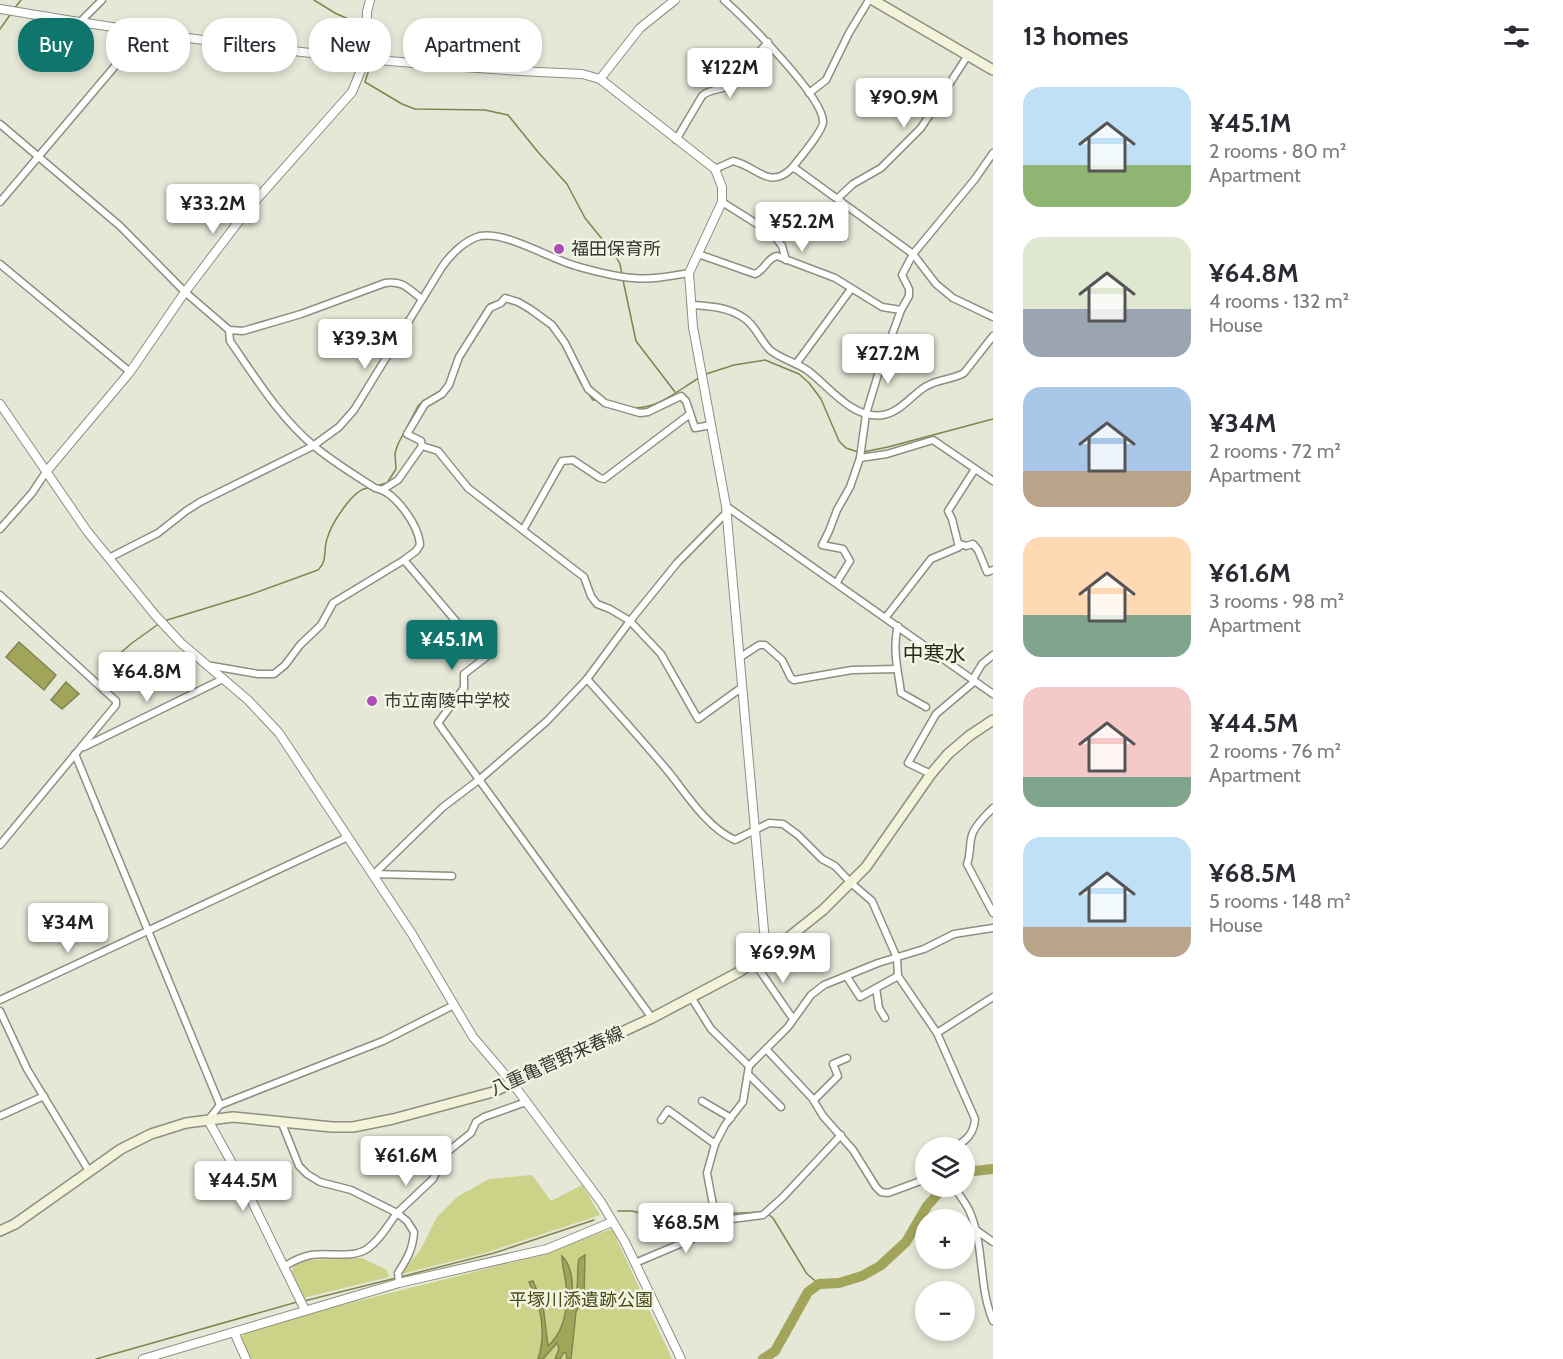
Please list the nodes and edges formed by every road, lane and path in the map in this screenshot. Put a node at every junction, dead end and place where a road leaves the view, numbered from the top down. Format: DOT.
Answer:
graph roads {
  1 [pos="102,0"];
  2 [pos="370,0"];
  3 [pos="675,0"];
  4 [pos="724,0"];
  5 [pos="871,0"];
  6 [pos="0,9"];
  7 [pos="51,18"];
  8 [pos="84,18"];
  9 [pos="367,18"];
  10 [pos="190,38"];
  11 [pos="768,42"];
  12 [pos="309,52"];
  13 [pos="968,55"];
  14 [pos="391,60"];
  15 [pos="993,70"];
  16 [pos="110,72"];
  17 [pos="360,72"];
  18 [pos="600,80"];
  19 [pos="809,93"];
  20 [pos="0,124"];
  21 [pos="676,140"];
  22 [pos="993,153"];
  23 [pos="39,157"];
  24 [pos="792,168"];
  25 [pos="715,169"];
  26 [pos="838,198"];
  27 [pos="0,202"];
  28 [pos="722,202"];
  29 [pos="698,254"];
  30 [pos="913,254"];
  31 [pos="786,260"];
  32 [pos="0,264"];
  33 [pos="689,273"];
  34 [pos="851,289"];
  35 [pos="185,292"];
  36 [pos="422,299"];
  37 [pos="691,305"];
  38 [pos="901,310"];
  39 [pos="993,317"];
  40 [pos="229,330"];
  41 [pos="993,336"];
  42 [pos="796,364"];
  43 [pos="130,372"];
  44 [pos="0,404"];
  45 [pos="690,414"];
  46 [pos="866,414"];
  47 [pos="711,425"];
  48 [pos="313,446"];
  49 [pos="422,446"];
  50 [pos="860,458"];
  51 [pos="975,468"];
  52 [pos="46,472"];
  53 [pos="993,481"];
  54 [pos="382,490"];
  55 [pos="726,509"];
  56 [pos="0,529"];
  57 [pos="523,530"];
  58 [pos="960,544"];
  59 [pos="109,558"];
  60 [pos="404,560"];
  61 [pos="993,570"];
  62 [pos="837,582"];
  63 [pos="0,595"];
  64 [pos="886,617"];
  65 [pos="630,621"];
  66 [pos="898,626"];
  67 [pos="993,655"];
  68 [pos="739,658"];
  69 [pos="206,665"];
  70 [pos="897,669"];
  71 [pos="223,679"];
  72 [pos="587,679"];
  73 [pos="974,680"];
  74 [pos="741,688"];
  75 [pos="993,694"];
  76 [pos="926,707"];
  77 [pos="993,720"];
  78 [pos="81,748"];
  79 [pos="75,754"];
  80 [pos="931,774"];
  81 [pos="480,779"];
  82 [pos="993,808"];
  83 [pos="754,830"];
  84 [pos="348,837"];
  85 [pos="0,845"];
  86 [pos="374,875"];
  87 [pos="452,876"];
  88 [pos="851,883"];
  89 [pos="993,913"];
  90 [pos="993,928"];
  91 [pos="147,930"];
  92 [pos="766,953"];
  93 [pos="897,958"];
  94 [pos="754,962"];
  95 [pos="898,976"];
  96 [pos="847,977"];
  97 [pos="876,988"];
  98 [pos="692,997"];
  99 [pos="993,997"];
  100 [pos="0,1000"];
  101 [pos="454,1005"];
  102 [pos="0,1011"];
  103 [pos="652,1018"];
  104 [pos="885,1018"];
  105 [pos="793,1019"];
  106 [pos="937,1033"];
  107 [pos="766,1049"];
  108 [pos="846,1058"];
  109 [pos="749,1066"];
  110 [pos="748,1074"];
  111 [pos="513,1084"];
  112 [pos="44,1096"];
  113 [pos="814,1100"];
  114 [pos="702,1101"];
  115 [pos="526,1102"];
  116 [pos="220,1105"];
  117 [pos="782,1107"];
  118 [pos="0,1116"];
  119 [pos="730,1118"];
  120 [pos="208,1120"];
  121 [pos="661,1120"];
  122 [pos="281,1121"];
  123 [pos="841,1135"];
  124 [pos="968,1137"];
  125 [pos="715,1144"];
  126 [pos="88,1171"];
  127 [pos="915,1183"];
  128 [pos="961,1197"];
  129 [pos="397,1212"];
  130 [pos="716,1221"];
  131 [pos="612,1222"];
  132 [pos="976,1230"];
  133 [pos="0,1232"];
  134 [pos="993,1242"];
  135 [pos="635,1263"];
  136 [pos="285,1266"];
  137 [pos="399,1283"];
  138 [pos="304,1307"];
  139 [pos="993,1321"];
  140 [pos="234,1332"];
  141 [pos="143,1359"];
  142 [pos="246,1359"];
  143 [pos="681,1359"];
  1 -- 8 [label="street"];
  2 -- 9 [label="street"];
  3 -- 18 [label="street"];
  4 -- 11 [label="street"];
  5 -- 13 [label="main road"];
  5 -- 19 [label="street"];
  6 -- 7 [label="street"];
  10 -- 12 [label="street"];
  11 -- 19 [label="street"];
  11 -- 21 [label="street"];
  13 -- 15 [label="main road"];
  13 -- 26 [label="street"];
  14 -- 18 [label="street"];
  16 -- 23 [label="street"];
  17 -- 35 [label="street"];
  18 -- 21 [label="street"];
  19 -- 24 [label="street"];
  20 -- 23 [label="street"];
  21 -- 25 [label="street"];
  22 -- 30 [label="street"];
  23 -- 27 [label="street"];
  23 -- 35 [label="street"];
  24 -- 25 [label="street"];
  24 -- 26 [label="street"];
  25 -- 28 [label="street"];
  26 -- 30 [label="street"];
  28 -- 29 [label="street"];
  28 -- 31 [label="street"];
  29 -- 31 [label="street"];
  29 -- 33 [label="street"];
  30 -- 38 [label="street"];
  30 -- 39 [label="street"];
  31 -- 34 [label="street"];
  32 -- 43 [label="street"];
  33 -- 36 [label="street"];
  33 -- 37 [label="street"];
  34 -- 38 [label="street"];
  34 -- 42 [label="street"];
  35 -- 40 [label="street"];
  35 -- 43 [label="street"];
  36 -- 40 [label="street"];
  36 -- 48 [label="street"];
  37 -- 42 [label="street"];
  37 -- 47 [label="street"];
  38 -- 46 [label="street"];
  40 -- 48 [label="street"];
  41 -- 46 [label="street"];
  42 -- 46 [label="street"];
  43 -- 52 [label="street"];
  44 -- 52 [label="street"];
  45 -- 47 [label="street"];
  45 -- 49 [label="street"];
  45 -- 57 [label="street"];
  46 -- 50 [label="street"];
  47 -- 55 [label="street"];
  48 -- 54 [label="street"];
  48 -- 59 [label="street"];
  49 -- 54 [label="street"];
  49 -- 57 [label="street"];
  50 -- 51 [label="street"];
  50 -- 62 [label="street"];
  51 -- 53 [label="street"];
  51 -- 58 [label="street"];
  52 -- 56 [label="street"];
  52 -- 59 [label="street"];
  54 -- 60 [label="street"];
  55 -- 62 [label="street"];
  55 -- 65 [label="street"];
  55 -- 68 [label="street"];
  57 -- 65 [label="street"];
  58 -- 61 [label="street"];
  58 -- 64 [label="street"];
  59 -- 69 [label="street"];
  60 -- 69 [label="street"];
  60 -- 81 [label="street"];
  62 -- 64 [label="street"];
  63 -- 78 [label="street"];
  64 -- 66 [label="street"];
  65 -- 72 [label="street"];
  65 -- 74 [label="street"];
  66 -- 70 [label="street"];
  66 -- 73 [label="street"];
  67 -- 73 [label="street"];
  68 -- 70 [label="street"];
  68 -- 74 [label="street"];
  69 -- 71 [label="street"];
  70 -- 76 [label="street"];
  71 -- 78 [label="street"];
  71 -- 84 [label="street"];
  72 -- 81 [label="street"];
  72 -- 83 [label="street"];
  73 -- 75 [label="street"];
  73 -- 80 [label="street"];
  74 -- 83 [label="street"];
  77 -- 80 [label="main road, 八重亀菅野来春線"];
  78 -- 79 [label="street"];
  79 -- 85 [label="street"];
  79 -- 91 [label="street"];
  80 -- 88 [label="main road, 八重亀菅野来春線"];
  81 -- 86 [label="street"];
  81 -- 103 [label="street"];
  82 -- 89 [label="street"];
  83 -- 88 [label="street"];
  83 -- 92 [label="street"];
  84 -- 86 [label="street"];
  84 -- 91 [label="street"];
  86 -- 87 [label="street"];
  86 -- 101 [label="street"];
  88 -- 92 [label="main road, 八重亀菅野来春線"];
  88 -- 93 [label="street"];
  90 -- 93 [label="street"];
  91 -- 100 [label="street"];
  91 -- 116 [label="street"];
  92 -- 94 [label="main road, 八重亀菅野来春線"];
  93 -- 95 [label="street"];
  93 -- 96 [label="street"];
  94 -- 98 [label="main road, 八重亀菅野来春線"];
  94 -- 105 [label="street"];
  95 -- 97 [label="street"];
  95 -- 106 [label="street"];
  96 -- 97 [label="street"];
  96 -- 105 [label="street"];
  97 -- 104 [label="street"];
  98 -- 103 [label="main road, 八重亀菅野来春線"];
  98 -- 109 [label="street"];
  99 -- 106 [label="street"];
  101 -- 111 [label="street"];
  101 -- 116 [label="street"];
  102 -- 112 [label="street"];
  103 -- 111 [label="main road, 八重亀菅野来春線"];
  105 -- 107 [label="street"];
  106 -- 124 [label="street"];
  107 -- 109 [label="street"];
  107 -- 113 [label="street"];
  108 -- 113 [label="street"];
  109 -- 110 [label="street"];
  110 -- 117 [label="street"];
  110 -- 119 [label="street"];
  111 -- 115 [label="street"];
  111 -- 122 [label="main road, 八重亀菅野来春線"];
  112 -- 118 [label="street"];
  112 -- 126 [label="street"];
  113 -- 123 [label="street"];
  114 -- 119 [label="street"];
  115 -- 129 [label="street"];
  115 -- 131 [label="street"];
  116 -- 120 [label="street"];
  119 -- 125 [label="street"];
  120 -- 122 [label="main road, 八重亀菅野来春線"];
  120 -- 126 [label="main road, 八重亀菅野来春線"];
  120 -- 136 [label="street"];
  121 -- 125 [label="street"];
  122 -- 129 [label="street"];
  123 -- 127 [label="street"];
  123 -- 130 [label="street"];
  125 -- 130 [label="street"];
  126 -- 133 [label="main road, 八重亀菅野来春線"];
  128 -- 132 [label="street"];
  129 -- 136 [label="street"];
  129 -- 137 [label="street"];
  130 -- 135 [label="street"];
  131 -- 135 [label="street"];
  131 -- 137 [label="street"];
  132 -- 134 [label="street"];
  132 -- 139 [label="street"];
  135 -- 143 [label="street"];
  136 -- 138 [label="street"];
  137 -- 138 [label="street"];
  138 -- 140 [label="street"];
  140 -- 141 [label="street"];
  140 -- 142 [label="street"];
}
